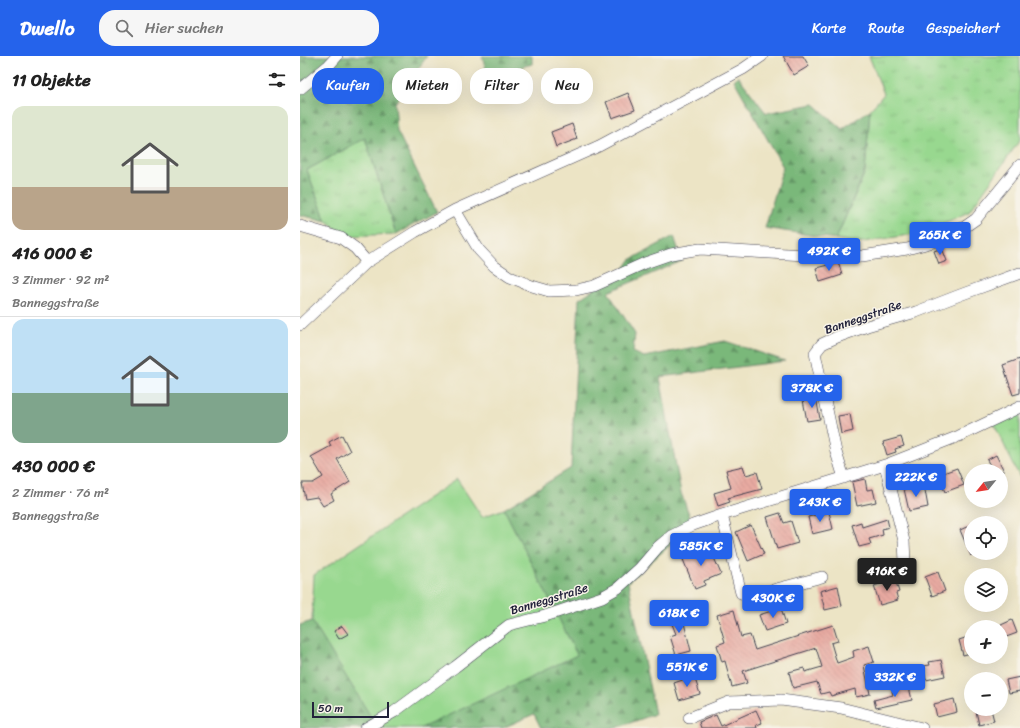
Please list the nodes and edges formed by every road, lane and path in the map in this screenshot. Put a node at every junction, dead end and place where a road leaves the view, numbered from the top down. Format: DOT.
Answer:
graph roads {
  1 [pos="337,56"];
  2 [pos="762,56"];
  3 [pos="300,89"];
  4 [pos="1020,165"];
  5 [pos="455,210"];
  6 [pos="300,226"];
  7 [pos="367,262"];
  8 [pos="1020,273"];
  9 [pos="300,325"];
  10 [pos="1020,407"];
  11 [pos="885,465"];
  12 [pos="844,478"];
  13 [pos="722,515"];
  14 [pos="898,572"];
  15 [pos="822,576"];
  16 [pos="689,718"];
  17 [pos="366,728"];
  18 [pos="922,728"];
  1 -- 3 [label="street"];
  2 -- 5 [label="street"];
  4 -- 5 [label="street"];
  5 -- 7 [label="street"];
  6 -- 7 [label="street"];
  7 -- 9 [label="street"];
  8 -- 12 [label="street, Banneggstraße"];
  10 -- 11 [label="street, Banneggstraße"];
  11 -- 12 [label="street, Banneggstraße"];
  11 -- 14 [label="street"];
  12 -- 13 [label="street, Banneggstraße"];
  13 -- 15 [label="street"];
  13 -- 17 [label="street, Banneggstraße"];
  16 -- 18 [label="street"];
}
